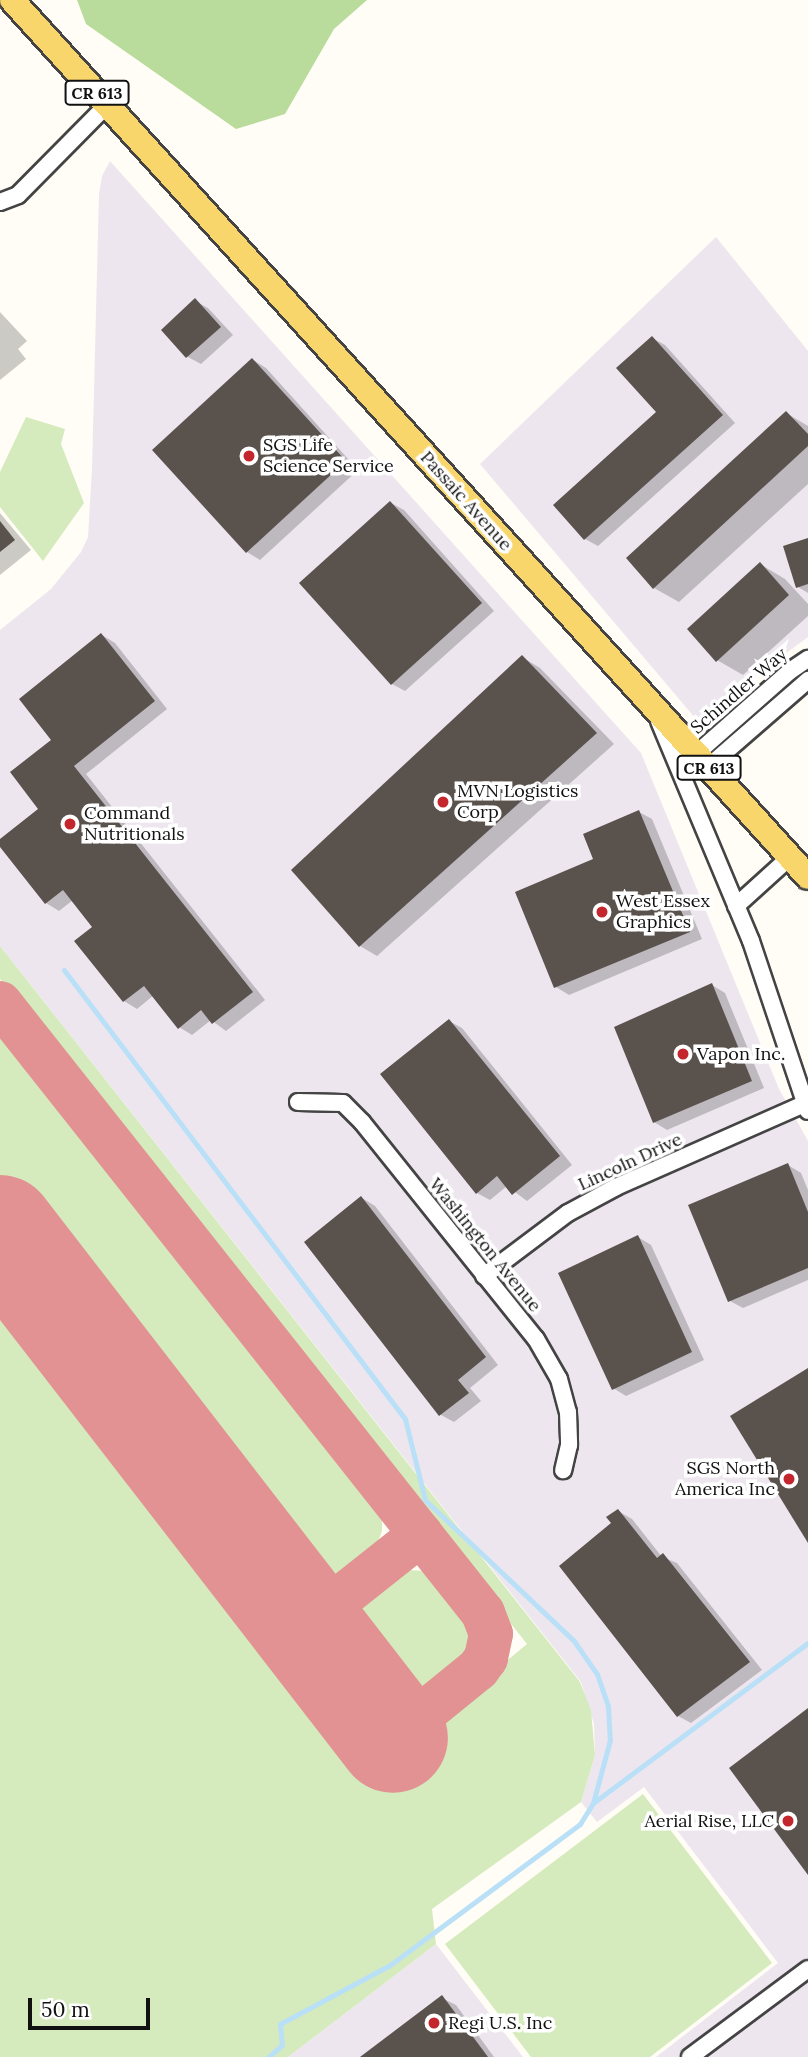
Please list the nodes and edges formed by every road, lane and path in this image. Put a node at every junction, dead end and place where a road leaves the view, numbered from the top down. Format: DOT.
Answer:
graph roads {
  1 [pos="12,0"];
  2 [pos="107,105"];
  3 [pos="0,202"];
  4 [pos="808,659"];
  5 [pos="808,680"];
  6 [pos="653,706"];
  7 [pos="702,760"];
  8 [pos="790,857"];
  9 [pos="808,877"];
  10 [pos="736,906"];
  11 [pos="298,1102"];
  12 [pos="806,1107"];
  13 [pos="484,1276"];
  14 [pos="563,1470"];
  15 [pos="808,1969"];
  16 [pos="690,2057"];
  1 -- 2 [label="main road, Passaic Avenue / CR 613"];
  2 -- 3 [label="street"];
  2 -- 6 [label="main road, Passaic Avenue / CR 613"];
  4 -- 7 [label="street, Schindler Way"];
  5 -- 7 [label="street, Schindler Way"];
  6 -- 7 [label="main road, Passaic Avenue / CR 613"];
  6 -- 10 [label="street"];
  7 -- 8 [label="main road, Passaic Avenue / CR 613"];
  8 -- 9 [label="main road, Passaic Avenue / CR 613"];
  8 -- 10 [label="street"];
  10 -- 12 [label="street"];
  11 -- 13 [label="street, Washington Avenue"];
  12 -- 13 [label="street, Lincoln Drive"];
  13 -- 14 [label="street, Washington Avenue"];
  15 -- 16 [label="street"];
}
